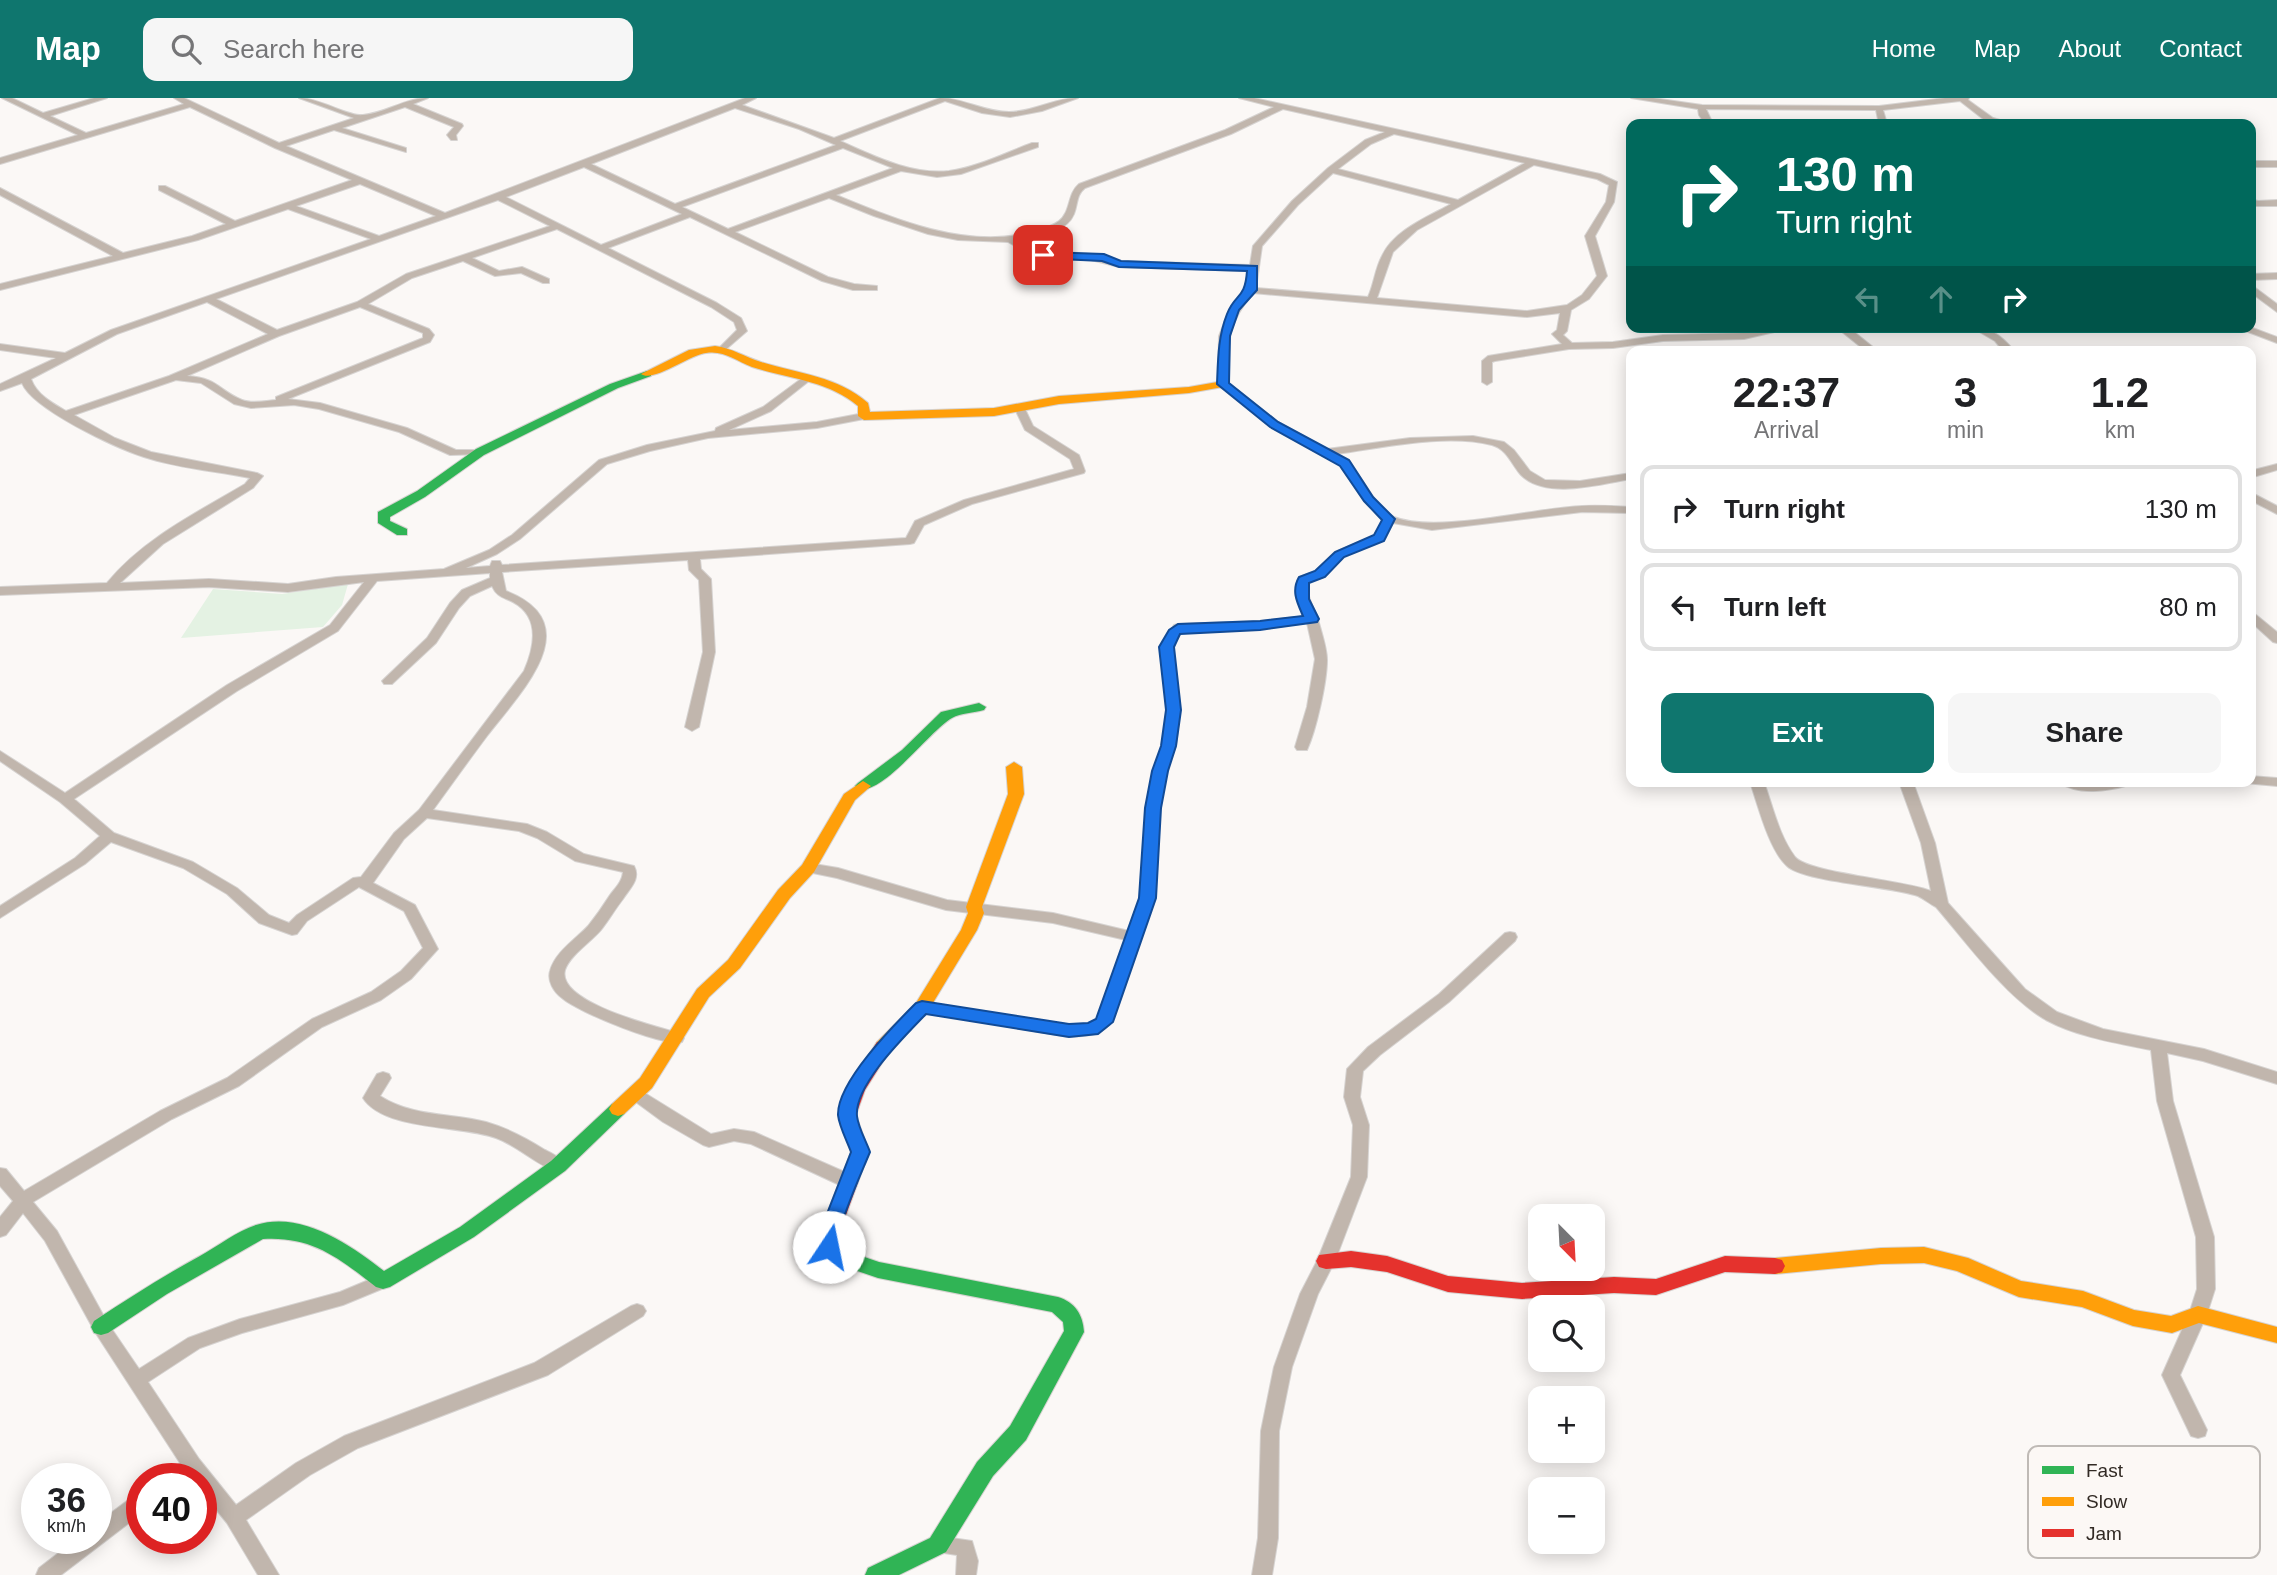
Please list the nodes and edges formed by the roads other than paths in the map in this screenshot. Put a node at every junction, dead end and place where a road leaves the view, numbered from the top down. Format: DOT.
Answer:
graph roads {
  1 [pos="6,98"];
  2 [pos="103,98"];
  3 [pos="178,98"];
  4 [pos="303,98"];
  5 [pos="424,98"];
  6 [pos="752,98"];
  7 [pos="947,98"];
  8 [pos="1074,98"];
  9 [pos="1635,98"];
  10 [pos="1249,99"];
  11 [pos="1963,99"];
  12 [pos="929,101"];
  13 [pos="191,104"];
  14 [pos="405,104"];
  15 [pos="735,105"];
  16 [pos="1280,107"];
  17 [pos="1702,107"];
  18 [pos="1879,108"];
  19 [pos="44,115"];
  20 [pos="360,118"];
  21 [pos="1706,119"];
  22 [pos="1882,119"];
  23 [pos="1989,119"];
  24 [pos="331,127"];
  25 [pos="1391,132"];
  26 [pos="84,135"];
  27 [pos="454,138"];
  28 [pos="839,143"];
  29 [pos="1035,145"];
  30 [pos="278,146"];
  31 [pos="402,150"];
  32 [pos="0,161"];
  33 [pos="1533,162"];
  34 [pos="585,164"];
  35 [pos="2256,164"];
  36 [pos="2277,164"];
  37 [pos="901,168"];
  38 [pos="1331,170"];
  39 [pos="362,180"];
  40 [pos="162,188"];
  41 [pos="0,191"];
  42 [pos="827,194"];
  43 [pos="499,197"];
  44 [pos="1459,203"];
  45 [pos="2256,203"];
  46 [pos="2277,203"];
  47 [pos="289,206"];
  48 [pos="675,207"];
  49 [pos="688,215"];
  50 [pos="444,216"];
  51 [pos="235,225"];
  52 [pos="555,226"];
  53 [pos="725,233"];
  54 [pos="379,239"];
  55 [pos="1012,241"];
  56 [pos="600,248"];
  57 [pos="123,257"];
  58 [pos="462,257"];
  59 [pos="1253,268"];
  60 [pos="2256,275"];
  61 [pos="2277,276"];
  62 [pos="546,281"];
  63 [pos="0,287"];
  64 [pos="874,288"];
  65 [pos="1251,290"];
  66 [pos="2256,292"];
  67 [pos="1372,299"];
  68 [pos="210,300"];
  69 [pos="360,304"];
  70 [pos="1566,309"];
  71 [pos="2277,309"];
  72 [pos="1756,333"];
  73 [pos="1849,333"];
  74 [pos="1987,333"];
  75 [pos="2256,333"];
  76 [pos="276,334"];
  77 [pos="2277,340"];
  78 [pos="1569,346"];
  79 [pos="1866,346"];
  80 [pos="2004,346"];
  81 [pos="0,347"];
  82 [pos="724,348"];
  83 [pos="64,356"];
  84 [pos="203,366"];
  85 [pos="173,377"];
  86 [pos="25,378"];
  87 [pos="805,379"];
  88 [pos="204,380"];
  89 [pos="1487,382"];
  90 [pos="1223,384"];
  91 [pos="0,388"];
  92 [pos="269,404"];
  93 [pos="1019,407"];
  94 [pos="68,414"];
  95 [pos="864,416"];
  96 [pos="708,435"];
  97 [pos="1328,452"];
  98 [pos="454,461"];
  99 [pos="2277,467"];
  100 [pos="2256,473"];
  101 [pos="1626,477"];
  102 [pos="1581,485"];
  103 [pos="2256,499"];
  104 [pos="1582,509"];
  105 [pos="1626,510"];
  106 [pos="2277,511"];
  107 [pos="1388,519"];
  108 [pos="402,532"];
  109 [pos="493,552"];
  110 [pos="694,554"];
  111 [pos="446,572"];
  112 [pos="497,575"];
  113 [pos="373,579"];
  114 [pos="112,584"];
  115 [pos="0,591"];
  116 [pos="1312,619"];
  117 [pos="2256,620"];
  118 [pos="2277,639"];
  119 [pos="388,681"];
  120 [pos="979,707"];
  121 [pos="692,727"];
  122 [pos="1301,747"];
  123 [pos="0,755"];
  124 [pos="1014,767"];
  125 [pos="2256,780"];
  126 [pos="2277,782"];
  127 [pos="1760,787"];
  128 [pos="1908,787"];
  129 [pos="65,799"];
  130 [pos="424,813"];
  131 [pos="109,836"];
  132 [pos="808,868"];
  133 [pos="364,884"];
  134 [pos="1941,904"];
  135 [pos="974,907"];
  136 [pos="0,913"];
  137 [pos="1133,937"];
  138 [pos="1510,937"];
  139 [pos="922,1007"];
  140 [pos="676,1038"];
  141 [pos="2158,1046"];
  142 [pos="383,1078"];
  143 [pos="2277,1078"];
  144 [pos="635,1093"];
  145 [pos="558,1166"];
  146 [pos="0,1174"];
  147 [pos="850,1182"];
  148 [pos="23,1199"];
  149 [pos="0,1230"];
  150 [pos="1326,1261"];
  151 [pos="383,1281"];
  152 [pos="637,1311"];
  153 [pos="2198,1314"];
  154 [pos="102,1327"];
  155 [pos="2277,1335"];
  156 [pos="136,1380"];
  157 [pos="2198,1430"];
  158 [pos="191,1463"];
  159 [pos="217,1496"];
  160 [pos="126,1513"];
  161 [pos="234,1517"];
  162 [pos="112,1524"];
  163 [pos="938,1545"];
  164 [pos="73,1554"];
  165 [pos="46,1575"];
  166 [pos="269,1575"];
  167 [pos="876,1575"];
  168 [pos="966,1575"];
  169 [pos="1262,1575"];
  1 -- 19 [label="street"];
  2 -- 19 [label="street"];
  3 -- 13 [label="street"];
  4 -- 20 [label="street"];
  5 -- 14 [label="street"];
  6 -- 15 [label="street"];
  7 -- 8 [label="street"];
  7 -- 12 [label="street"];
  9 -- 17 [label="street"];
  10 -- 16 [label="street"];
  11 -- 18 [label="street"];
  11 -- 23 [label="street"];
  12 -- 28 [label="street"];
  13 -- 26 [label="street"];
  13 -- 30 [label="street"];
  14 -- 20 [label="street"];
  14 -- 27 [label="street"];
  15 -- 28 [label="street"];
  15 -- 34 [label="street"];
  16 -- 25 [label="street"];
  16 -- 55 [label="street"];
  17 -- 18 [label="street"];
  17 -- 21 [label="street"];
  18 -- 22 [label="street"];
  19 -- 26 [label="street"];
  20 -- 24 [label="street"];
  24 -- 30 [label="street"];
  24 -- 31 [label="street"];
  25 -- 33 [label="street"];
  25 -- 38 [label="street"];
  26 -- 32 [label="street"];
  28 -- 37 [label="street"];
  28 -- 48 [label="street"];
  29 -- 37 [label="street"];
  30 -- 39 [label="street"];
  33 -- 44 [label="street"];
  33 -- 70 [label="street"];
  34 -- 43 [label="street"];
  34 -- 48 [label="street"];
  35 -- 36 [label="street"];
  37 -- 42 [label="street"];
  38 -- 44 [label="street"];
  38 -- 59 [label="street"];
  39 -- 47 [label="street"];
  39 -- 50 [label="street"];
  40 -- 51 [label="street"];
  41 -- 57 [label="street"];
  42 -- 53 [label="street"];
  42 -- 55 [label="street"];
  43 -- 50 [label="street"];
  43 -- 52 [label="street"];
  44 -- 67 [label="street"];
  45 -- 46 [label="street"];
  47 -- 51 [label="street"];
  47 -- 54 [label="street"];
  48 -- 49 [label="street"];
  49 -- 53 [label="street"];
  49 -- 56 [label="street"];
  50 -- 54 [label="street"];
  51 -- 57 [label="street"];
  52 -- 56 [label="street"];
  52 -- 58 [label="street"];
  53 -- 64 [label="street"];
  54 -- 68 [label="street"];
  55 -- 59 [label="street"];
  56 -- 82 [label="street"];
  57 -- 63 [label="street"];
  58 -- 62 [label="street"];
  58 -- 69 [label="street"];
  59 -- 65 [label="street"];
  60 -- 61 [label="street"];
  65 -- 67 [label="street"];
  65 -- 90 [label="street"];
  66 -- 71 [label="street"];
  67 -- 70 [label="street"];
  68 -- 76 [label="street"];
  68 -- 83 [label="street"];
  69 -- 76 [label="street"];
  69 -- 92 [label="street"];
  70 -- 78 [label="street"];
  72 -- 78 [label="street"];
  73 -- 79 [label="street"];
  74 -- 80 [label="street"];
  75 -- 77 [label="street"];
  76 -- 84 [label="street"];
  78 -- 89 [label="street"];
  81 -- 83 [label="street"];
  82 -- 87 [label="street"];
  82 -- 98 [label="street"];
  83 -- 86 [label="street"];
  84 -- 85 [label="street"];
  84 -- 88 [label="street"];
  85 -- 88 [label="street"];
  85 -- 94 [label="street"];
  86 -- 91 [label="street"];
  86 -- 94 [label="street"];
  87 -- 95 [label="street"];
  87 -- 96 [label="street"];
  88 -- 92 [label="street"];
  90 -- 93 [label="street"];
  90 -- 97 [label="street"];
  92 -- 98 [label="street"];
  93 -- 95 [label="street"];
  93 -- 110 [label="street"];
  94 -- 114 [label="street"];
  95 -- 96 [label="street"];
  96 -- 109 [label="street"];
  97 -- 102 [label="street"];
  97 -- 107 [label="street"];
  98 -- 108 [label="street"];
  99 -- 100 [label="street"];
  101 -- 102 [label="street"];
  102 -- 104 [label="street"];
  103 -- 106 [label="street"];
  104 -- 105 [label="street"];
  104 -- 107 [label="street"];
  107 -- 116 [label="street"];
  109 -- 111 [label="street"];
  109 -- 112 [label="street"];
  110 -- 112 [label="street"];
  110 -- 121 [label="street"];
  111 -- 112 [label="street"];
  111 -- 113 [label="street"];
  112 -- 119 [label="street"];
  112 -- 130 [label="street"];
  113 -- 114 [label="street"];
  113 -- 129 [label="street"];
  114 -- 115 [label="street"];
  116 -- 122 [label="street"];
  116 -- 137 [label="street"];
  117 -- 118 [label="street"];
  120 -- 132 [label="street"];
  123 -- 129 [label="street"];
  124 -- 135 [label="street"];
  125 -- 126 [label="street"];
  127 -- 134 [label="street"];
  128 -- 134 [label="street"];
  129 -- 131 [label="street"];
  130 -- 133 [label="street"];
  130 -- 140 [label="street"];
  131 -- 133 [label="street"];
  131 -- 136 [label="street"];
  132 -- 135 [label="street"];
  132 -- 140 [label="street"];
  133 -- 148 [label="street"];
  134 -- 141 [label="street"];
  135 -- 137 [label="street"];
  135 -- 139 [label="street"];
  137 -- 139 [label="street"];
  138 -- 150 [label="street"];
  139 -- 147 [label="street"];
  140 -- 144 [label="street"];
  141 -- 143 [label="street"];
  141 -- 153 [label="street"];
  142 -- 145 [label="street"];
  144 -- 145 [label="street"];
  144 -- 147 [label="street"];
  145 -- 151 [label="street"];
  146 -- 148 [label="street"];
  147 -- 163 [label="street"];
  148 -- 149 [label="street"];
  148 -- 154 [label="street"];
  150 -- 153 [label="street"];
  150 -- 169 [label="street"];
  151 -- 154 [label="street"];
  151 -- 156 [label="street"];
  152 -- 161 [label="street"];
  153 -- 155 [label="street"];
  153 -- 157 [label="street"];
  154 -- 156 [label="street"];
  156 -- 158 [label="street"];
  159 -- 161 [label="street"];
  160 -- 162 [label="street"];
  161 -- 166 [label="street"];
  163 -- 167 [label="street"];
  163 -- 168 [label="street"];
  164 -- 165 [label="street"];
}
